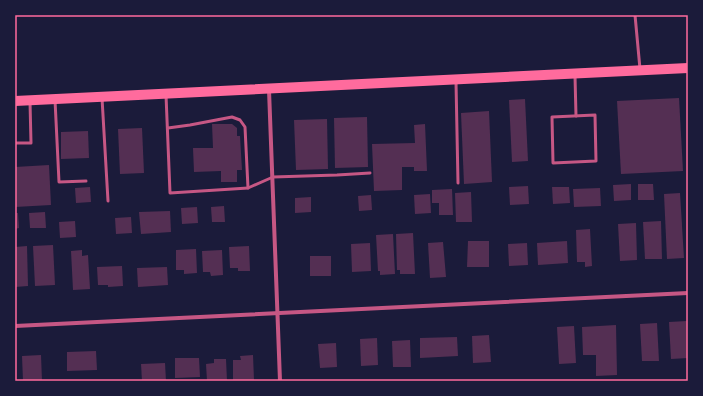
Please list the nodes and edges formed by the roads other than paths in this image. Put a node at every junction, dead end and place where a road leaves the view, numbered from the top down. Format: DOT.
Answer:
graph roads {
  1 [pos="635,15"];
  2 [pos="688,68"];
  3 [pos="640,71"];
  4 [pos="574,74"];
  5 [pos="456,80"];
  6 [pos="269,89"];
  7 [pos="166,94"];
  8 [pos="102,97"];
  9 [pos="55,99"];
  10 [pos="15,100"];
  11 [pos="30,100"];
  12 [pos="576,116"];
  13 [pos="168,128"];
  14 [pos="15,143"];
  15 [pos="370,173"];
  16 [pos="273,176"];
  17 [pos="86,181"];
  18 [pos="458,183"];
  19 [pos="248,188"];
  20 [pos="108,201"];
  21 [pos="688,293"];
  22 [pos="277,313"];
  23 [pos="15,326"];
  24 [pos="280,381"];
  1 -- 3 [label="lane"];
  2 -- 3 [label="main road"];
  3 -- 4 [label="main road"];
  4 -- 5 [label="main road"];
  4 -- 12 [label="lane"];
  5 -- 6 [label="main road"];
  5 -- 18 [label="lane"];
  6 -- 7 [label="main road"];
  6 -- 16 [label="street"];
  7 -- 8 [label="main road"];
  7 -- 13 [label="lane"];
  8 -- 9 [label="main road"];
  8 -- 20 [label="lane"];
  9 -- 11 [label="main road"];
  9 -- 17 [label="lane"];
  10 -- 11 [label="main road"];
  11 -- 14 [label="lane"];
  12 -- 12 [label="lane"];
  13 -- 19 [label="lane"];
  13 -- 19 [label="lane"];
  15 -- 16 [label="lane"];
  16 -- 19 [label="lane"];
  16 -- 22 [label="street"];
  21 -- 22 [label="street"];
  22 -- 23 [label="street"];
  22 -- 24 [label="street"];
}
